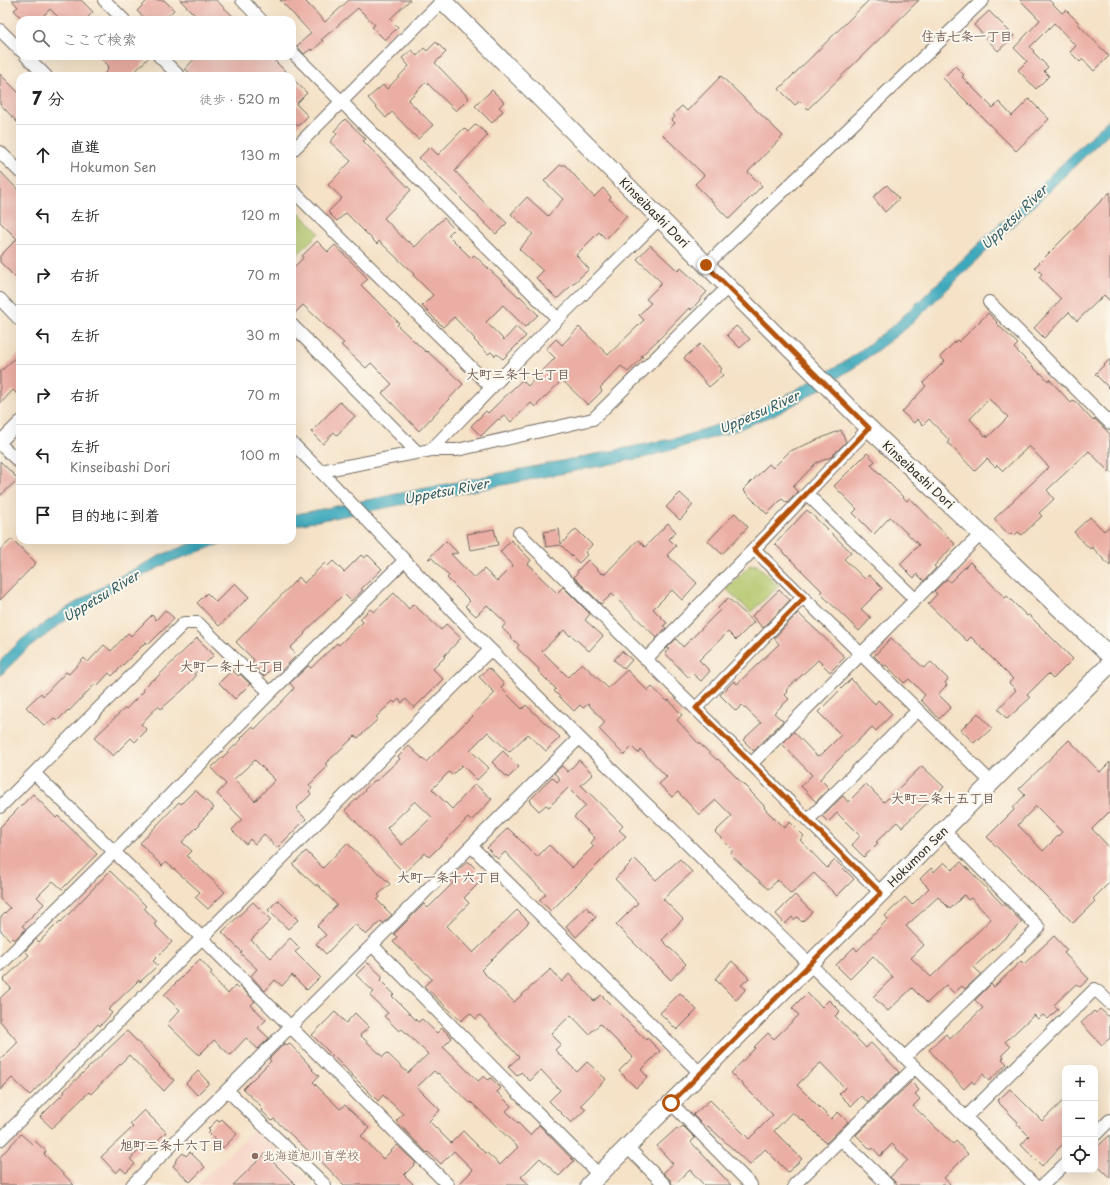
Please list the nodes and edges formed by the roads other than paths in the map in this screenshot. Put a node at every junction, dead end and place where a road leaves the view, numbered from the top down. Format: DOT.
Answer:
graph roads {
  1 [pos="104,0"];
  2 [pos="242,0"];
  3 [pos="442,0"];
  4 [pos="983,0"];
  5 [pos="120,16"];
  6 [pos="257,16"];
  7 [pos="0,30"];
  8 [pos="16,46"];
  9 [pos="296,56"];
  10 [pos="30,60"];
  11 [pos="163,60"];
  12 [pos="42,72"];
  13 [pos="175,72"];
  14 [pos="341,102"];
  15 [pos="296,147"];
  16 [pos="0,152"];
  17 [pos="16,168"];
  18 [pos="296,194"];
  19 [pos="659,219"];
  20 [pos="706,265"];
  21 [pos="728,288"];
  22 [pos="0,299"];
  23 [pos="989,302"];
  24 [pos="16,316"];
  25 [pos="558,319"];
  26 [pos="296,329"];
  27 [pos="491,387"];
  28 [pos="1110,423"];
  29 [pos="16,426"];
  30 [pos="869,428"];
  31 [pos="0,443"];
  32 [pos="296,447"];
  33 [pos="431,450"];
  34 [pos="417,452"];
  35 [pos="16,460"];
  36 [pos="320,470"];
  37 [pos="807,494"];
  38 [pos="519,533"];
  39 [pos="981,534"];
  40 [pos="754,549"];
  41 [pos="404,561"];
  42 [pos="804,598"];
  43 [pos="915,599"];
  44 [pos="490,650"];
  45 [pos="861,654"];
  46 [pos="1110,656"];
  47 [pos="646,659"];
  48 [pos="1110,664"];
  49 [pos="270,692"];
  50 [pos="696,708"];
  51 [pos="918,710"];
  52 [pos="580,738"];
  53 [pos="751,764"];
  54 [pos="34,773"];
  55 [pos="992,783"];
  56 [pos="0,807"];
  57 [pos="808,820"];
  58 [pos="944,831"];
  59 [pos="471,846"];
  60 [pos="114,852"];
  61 [pos="881,893"];
  62 [pos="202,938"];
  63 [pos="372,945"];
  64 [pos="0,965"];
  65 [pos="809,965"];
  66 [pos="1110,1003"];
  67 [pos="290,1027"];
  68 [pos="905,1057"];
  69 [pos="916,1067"];
  70 [pos="701,1074"];
  71 [pos="227,1090"];
  72 [pos="671,1103"];
  73 [pos="966,1117"];
  74 [pos="1110,1120"];
  75 [pos="1098,1132"];
  76 [pos="841,1139"];
  77 [pos="0,1140"];
  78 [pos="627,1147"];
  79 [pos="1062,1167"];
  80 [pos="594,1180"];
  81 [pos="132,1185"];
  82 [pos="325,1185"];
  83 [pos="448,1185"];
  84 [pos="665,1185"];
  85 [pos="751,1185"];
  86 [pos="794,1185"];
  87 [pos="888,1185"];
  88 [pos="1034,1185"];
  89 [pos="1043,1185"];
  1 -- 5 [label="street"];
  2 -- 6 [label="street"];
  3 -- 14 [label="street"];
  3 -- 19 [label="street, Kinseibashi Dori"];
  4 -- 20 [label="street"];
  7 -- 8 [label="street"];
  9 -- 14 [label="street"];
  10 -- 12 [label="street"];
  11 -- 13 [label="street"];
  14 -- 15 [label="street"];
  14 -- 25 [label="street"];
  16 -- 17 [label="street"];
  18 -- 27 [label="street"];
  19 -- 20 [label="street, Kinseibashi Dori"];
  19 -- 25 [label="street"];
  20 -- 21 [label="street, Kinseibashi Dori"];
  21 -- 30 [label="street, Kinseibashi Dori"];
  21 -- 33 [label="street"];
  22 -- 24 [label="street"];
  23 -- 28 [label="street"];
  25 -- 27 [label="street"];
  26 -- 34 [label="street"];
  27 -- 33 [label="street"];
  29 -- 31 [label="street"];
  30 -- 37 [label="street"];
  30 -- 39 [label="street, Kinseibashi Dori"];
  31 -- 35 [label="street"];
  32 -- 36 [label="street"];
  33 -- 34 [label="street"];
  34 -- 36 [label="street"];
  36 -- 41 [label="street"];
  37 -- 40 [label="street"];
  37 -- 43 [label="street"];
  38 -- 47 [label="street"];
  39 -- 43 [label="street"];
  39 -- 46 [label="street, Kinseibashi Dori"];
  40 -- 42 [label="street"];
  40 -- 47 [label="street"];
  41 -- 44 [label="street"];
  41 -- 49 [label="street"];
  42 -- 45 [label="street"];
  42 -- 50 [label="street"];
  43 -- 45 [label="street"];
  44 -- 52 [label="street"];
  44 -- 62 [label="street"];
  45 -- 51 [label="street"];
  45 -- 53 [label="street"];
  47 -- 50 [label="street"];
  48 -- 55 [label="street, Hokumon Sen"];
  49 -- 54 [label="street"];
  49 -- 60 [label="street"];
  50 -- 53 [label="street"];
  51 -- 55 [label="street"];
  51 -- 57 [label="street"];
  52 -- 59 [label="street"];
  52 -- 65 [label="street"];
  53 -- 57 [label="street"];
  54 -- 56 [label="street"];
  54 -- 60 [label="street"];
  55 -- 58 [label="street, Hokumon Sen"];
  57 -- 61 [label="street"];
  58 -- 61 [label="street, Hokumon Sen"];
  58 -- 68 [label="street"];
  59 -- 63 [label="street"];
  59 -- 70 [label="street"];
  60 -- 62 [label="street"];
  60 -- 64 [label="street"];
  61 -- 65 [label="street, Hokumon Sen"];
  62 -- 67 [label="street"];
  62 -- 77 [label="street"];
  63 -- 67 [label="street"];
  63 -- 80 [label="street"];
  65 -- 68 [label="street"];
  65 -- 70 [label="street, Hokumon Sen"];
  66 -- 73 [label="street"];
  67 -- 71 [label="street"];
  67 -- 83 [label="street"];
  68 -- 69 [label="street"];
  69 -- 73 [label="street"];
  69 -- 76 [label="street"];
  70 -- 72 [label="street, Hokumon Sen"];
  71 -- 81 [label="street"];
  71 -- 82 [label="street"];
  72 -- 78 [label="street, Hokumon Sen"];
  72 -- 85 [label="street"];
  73 -- 88 [label="street"];
  74 -- 75 [label="street"];
  76 -- 86 [label="street"];
  76 -- 87 [label="street"];
  78 -- 80 [label="street, Hokumon Sen"];
  78 -- 84 [label="street"];
  79 -- 89 [label="street"];
}
